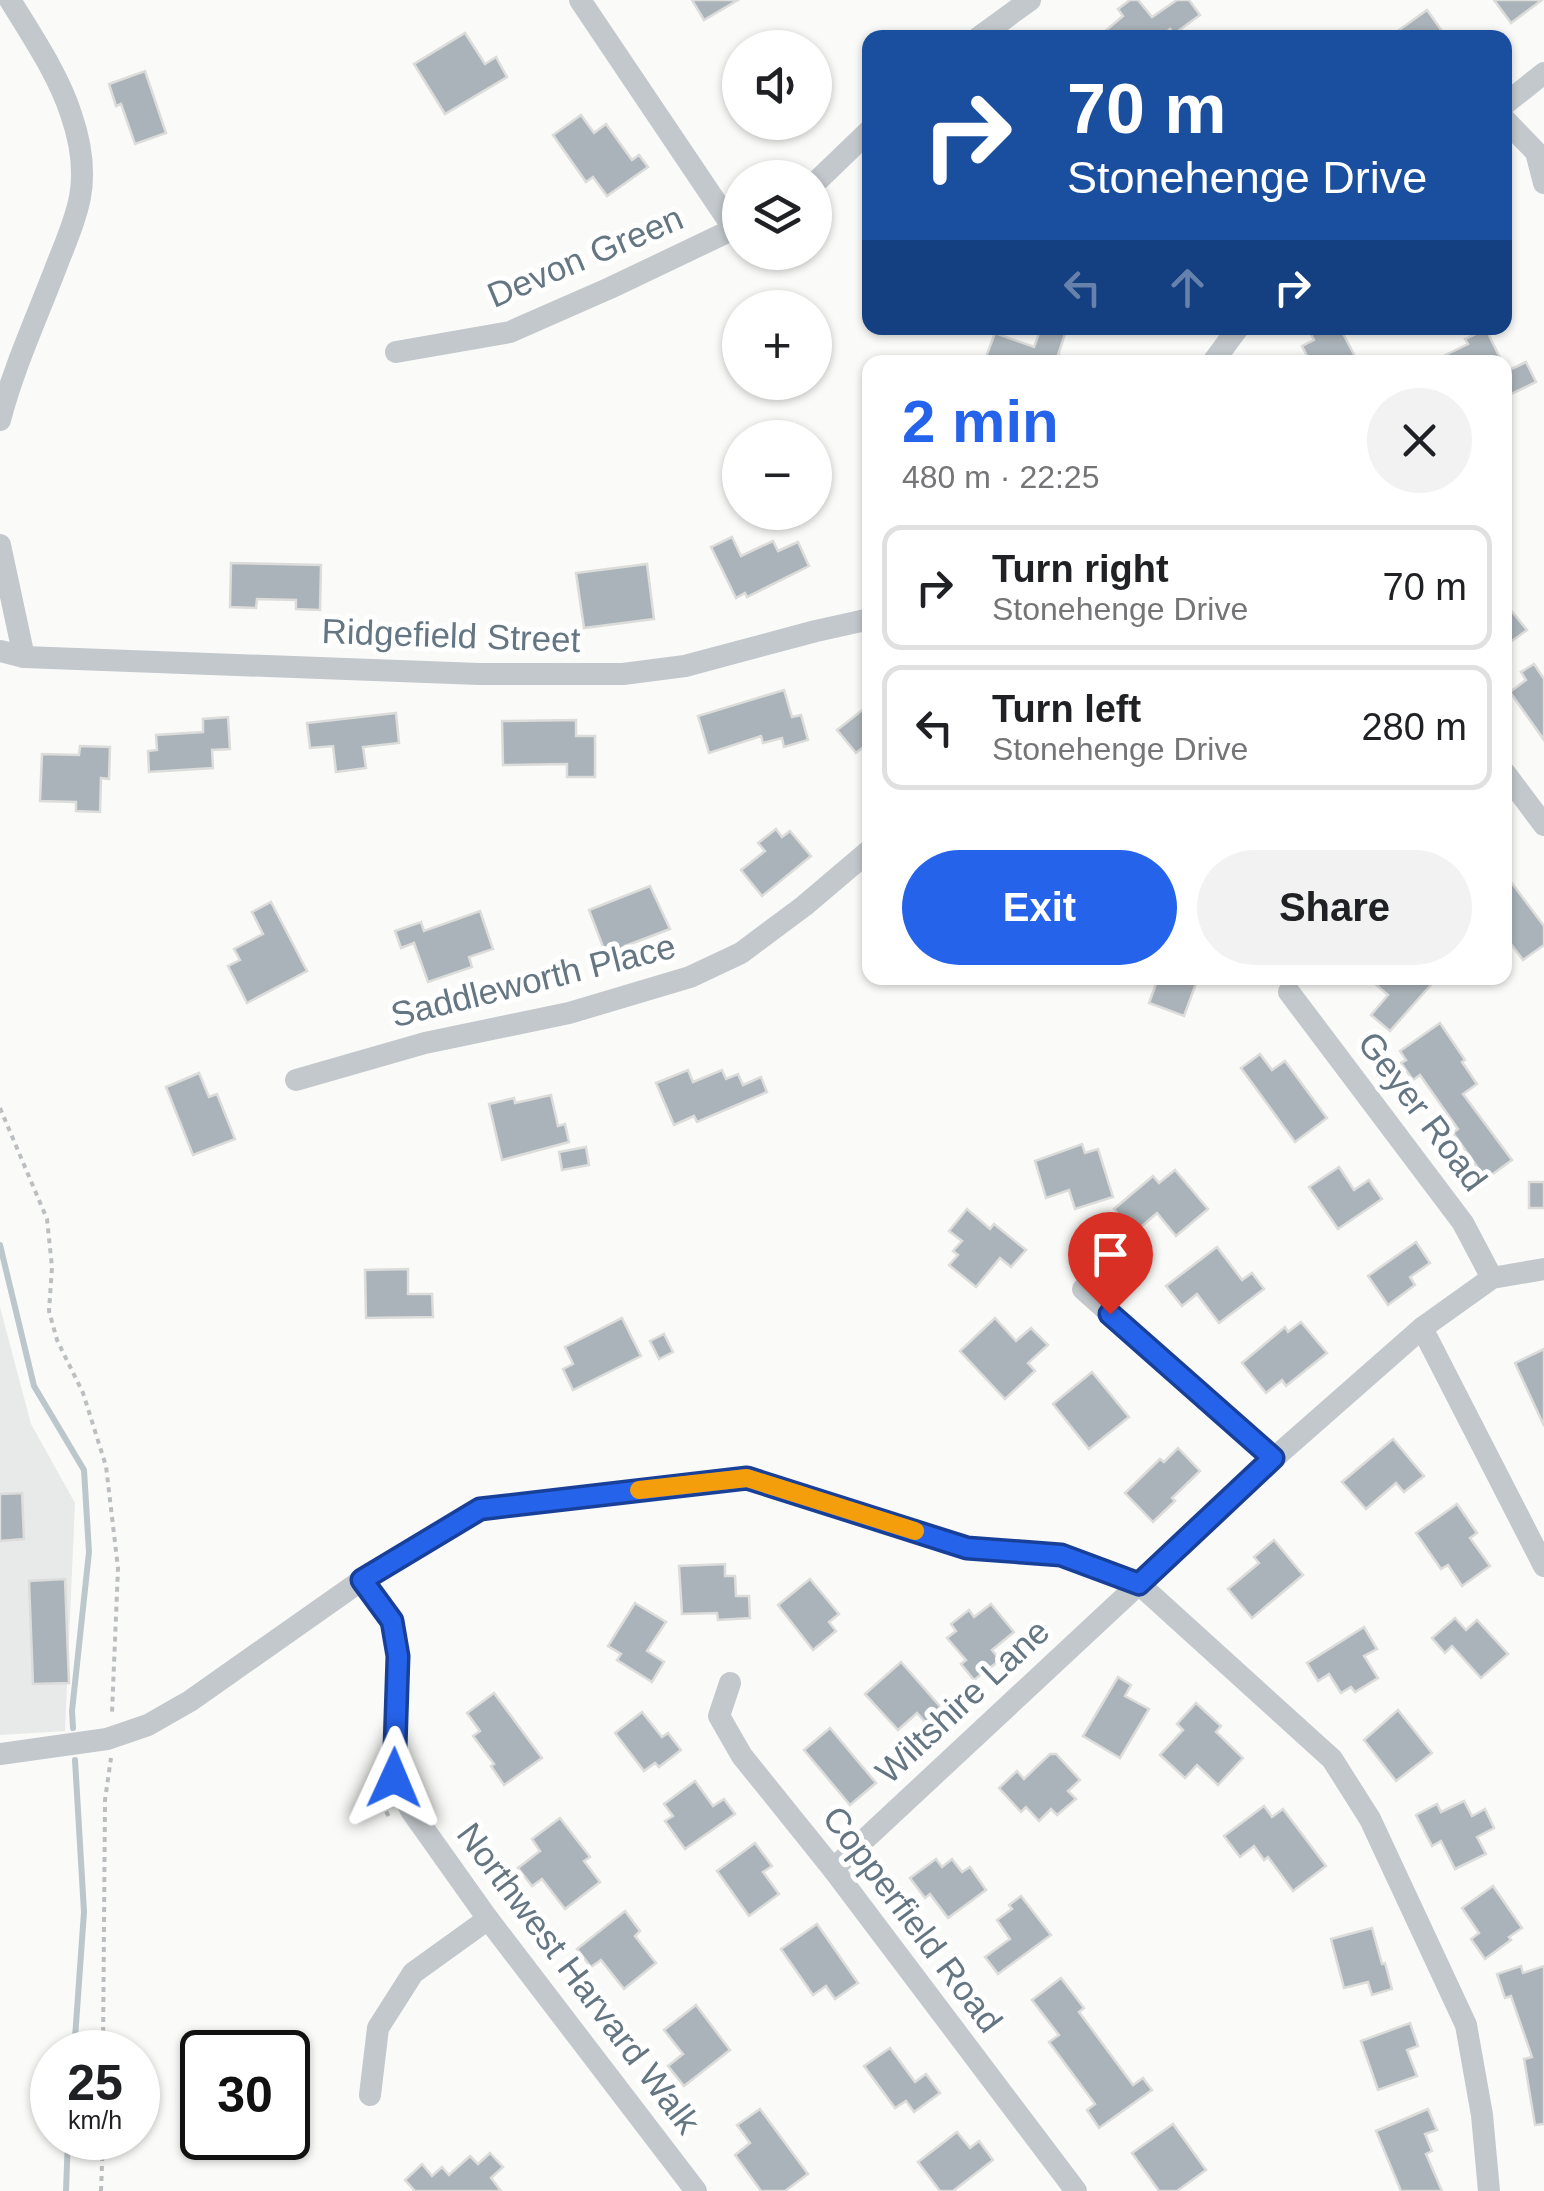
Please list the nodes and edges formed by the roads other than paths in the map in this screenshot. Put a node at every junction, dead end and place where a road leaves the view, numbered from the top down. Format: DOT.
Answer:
graph roads {
  1 [pos="10,0"];
  2 [pos="580,0"];
  3 [pos="1030,0"];
  4 [pos="989,30"];
  5 [pos="1544,73"];
  6 [pos="1512,98"];
  7 [pos="1512,127"];
  8 [pos="862,138"];
  9 [pos="832,167"];
  10 [pos="1544,183"];
  11 [pos="722,206"];
  12 [pos="722,235"];
  13 [pos="396,352"];
  14 [pos="0,420"];
  15 [pos="0,545"];
  16 [pos="862,621"];
  17 [pos="0,651"];
  18 [pos="24,657"];
  19 [pos="0,667"];
  20 [pos="1512,782"];
  21 [pos="1544,825"];
  22 [pos="862,857"];
  23 [pos="1289,992"];
  24 [pos="296,1080"];
  25 [pos="1544,1269"];
  26 [pos="1492,1278"];
  27 [pos="1083,1289"];
  28 [pos="1422,1328"];
  29 [pos="1273,1458"];
  30 [pos="1544,1566"];
  31 [pos="362,1580"];
  32 [pos="1139,1584"];
  33 [pos="730,1683"];
  34 [pos="0,1754"];
  35 [pos="833,1869"];
  36 [pos="488,1919"];
  37 [pos="370,2095"];
  38 [pos="696,2191"];
  39 [pos="1076,2191"];
  40 [pos="1489,2191"];
  1 -- 14 [label="street"];
  2 -- 11 [label="street"];
  3 -- 4 [label="street"];
  5 -- 6 [label="street"];
  7 -- 10 [label="street"];
  8 -- 9 [label="street"];
  12 -- 13 [label="street, Devon Green"];
  15 -- 18 [label="street"];
  16 -- 18 [label="street, Ridgefield Street"];
  17 -- 18 [label="street, Ridgefield Street"];
  18 -- 19 [label="street, Ridgefield Street"];
  20 -- 21 [label="street"];
  22 -- 24 [label="street, Saddleworth Place"];
  23 -- 26 [label="street, Geyer Road"];
  25 -- 26 [label="street"];
  26 -- 28 [label="street, Wiltshire Lane"];
  27 -- 29 [label="street"];
  28 -- 29 [label="street, Wiltshire Lane"];
  28 -- 30 [label="street"];
  29 -- 32 [label="street, Wiltshire Lane"];
  31 -- 32 [label="street"];
  31 -- 34 [label="street"];
  31 -- 36 [label="street, Northwest Harvard Walk"];
  32 -- 35 [label="street, Wiltshire Lane"];
  32 -- 40 [label="street"];
  33 -- 35 [label="street, Copperfield Road"];
  35 -- 39 [label="street, Copperfield Road"];
  36 -- 37 [label="street"];
  36 -- 38 [label="street, Northwest Harvard Walk"];
}
